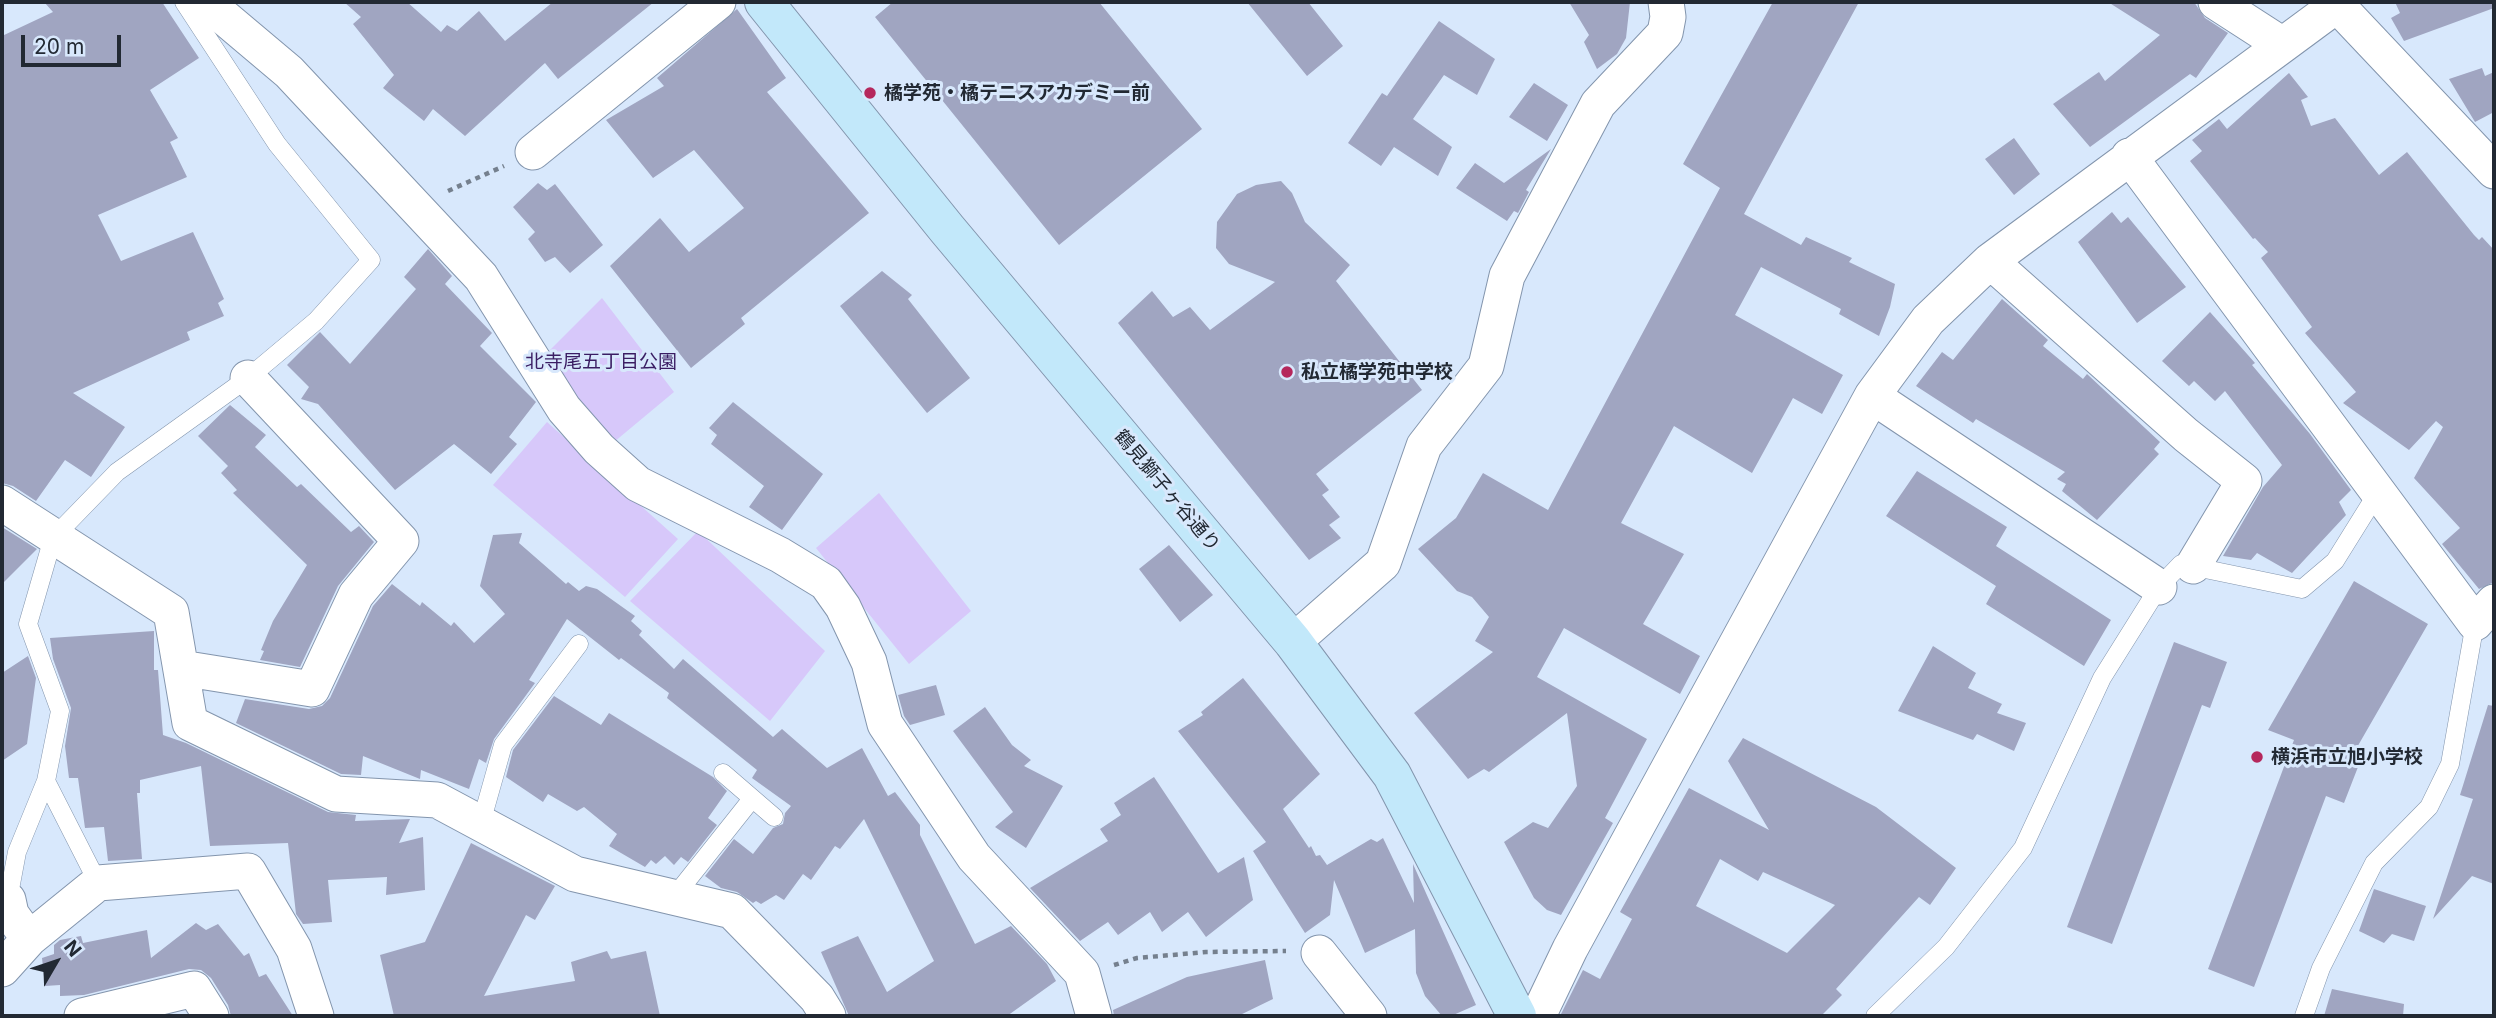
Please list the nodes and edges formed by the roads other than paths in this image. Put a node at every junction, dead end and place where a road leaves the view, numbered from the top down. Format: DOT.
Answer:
graph roads {
  1 [pos="184,2"];
  2 [pos="206,2"];
  3 [pos="718,2"];
  4 [pos="764,2"];
  5 [pos="1666,2"];
  6 [pos="2216,2"];
  7 [pos="2339,3"];
  8 [pos="2281,44"];
  9 [pos="533,152"];
  10 [pos="2129,156"];
  11 [pos="2494,171"];
  12 [pos="1990,261"];
  13 [pos="248,378"];
  14 [pos="1872,396"];
  15 [pos="2378,492"];
  16 [pos="2,503"];
  17 [pos="53,538"];
  18 [pos="2193,566"];
  19 [pos="2159,587"];
  20 [pos="2484,613"];
  21 [pos="1293,642"];
  22 [pos="579,644"];
  23 [pos="181,668"];
  24 [pos="723,773"];
  25 [pos="46,781"];
  26 [pos="751,800"];
  27 [pos="774,817"];
  28 [pos="481,823"];
  29 [pos="97,883"];
  30 [pos="674,897"];
  31 [pos="5,898"];
  32 [pos="29,939"];
  33 [pos="1319,953"];
  34 [pos="2,969"];
  35 [pos="82,1016"];
  36 [pos="211,1016"];
  37 [pos="316,1016"];
  38 [pos="828,1016"];
  39 [pos="1094,1016"];
  40 [pos="1369,1016"];
  41 [pos="1517,1016"];
  42 [pos="1538,1016"];
  43 [pos="1875,1016"];
  44 [pos="2304,1016"];
  1 -- 13 [label="lane"];
  2 -- 39 [label="street"];
  3 -- 9 [label="street"];
  4 -- 21 [label="street, 鶴見獅子ヶ谷通り"];
  5 -- 21 [label="street"];
  6 -- 8 [label="street"];
  7 -- 8 [label="street"];
  7 -- 11 [label="street"];
  8 -- 10 [label="street"];
  10 -- 12 [label="street"];
  10 -- 15 [label="street"];
  12 -- 14 [label="street"];
  12 -- 18 [label="street"];
  13 -- 17 [label="lane"];
  13 -- 23 [label="street"];
  14 -- 19 [label="street"];
  14 -- 42 [label="street"];
  15 -- 18 [label="lane"];
  15 -- 20 [label="street"];
  16 -- 17 [label="street"];
  17 -- 23 [label="street"];
  17 -- 25 [label="lane"];
  18 -- 19 [label="lane"];
  19 -- 43 [label="lane"];
  20 -- 44 [label="lane"];
  21 -- 41 [label="street, 鶴見獅子ヶ谷通り"];
  22 -- 28 [label="lane"];
  23 -- 28 [label="street"];
  24 -- 26 [label="lane"];
  25 -- 29 [label="lane"];
  25 -- 31 [label="lane"];
  26 -- 27 [label="lane"];
  26 -- 30 [label="lane"];
  28 -- 30 [label="street"];
  29 -- 32 [label="street"];
  29 -- 37 [label="street"];
  30 -- 38 [label="street"];
  31 -- 32 [label="street"];
  32 -- 34 [label="street"];
  33 -- 40 [label="street"];
  35 -- 36 [label="street"];
}
